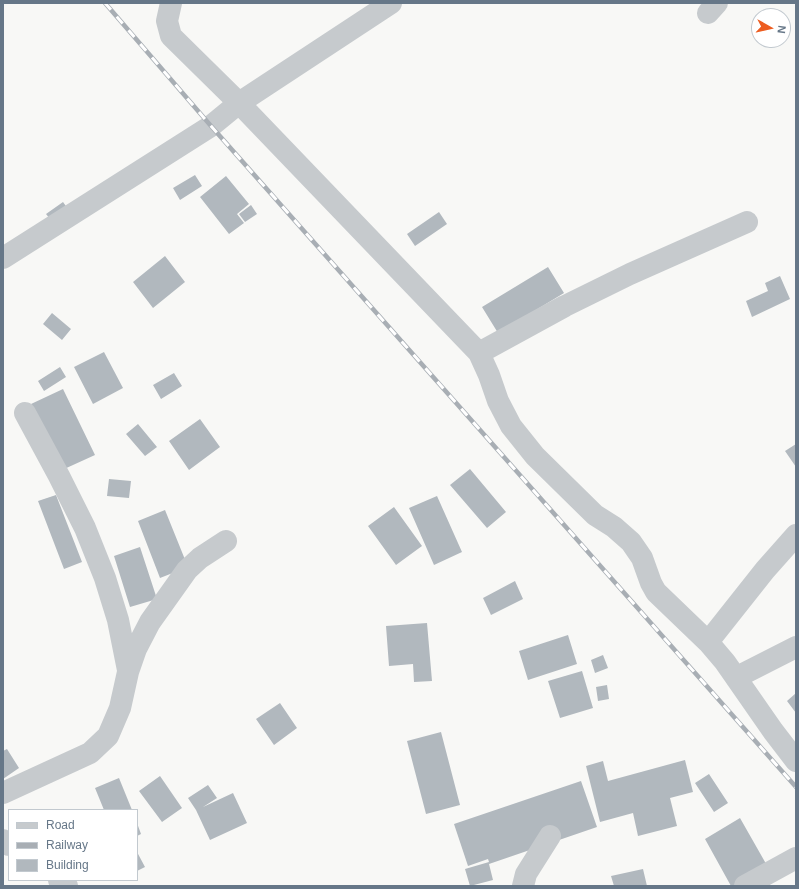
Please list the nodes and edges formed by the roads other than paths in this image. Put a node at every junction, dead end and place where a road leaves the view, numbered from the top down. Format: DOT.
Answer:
graph roads {
  1 [pos="171,3"];
  2 [pos="392,3"];
  3 [pos="239,103"];
  4 [pos="747,222"];
  5 [pos="3,258"];
  6 [pos="479,353"];
  7 [pos="25,413"];
  8 [pos="796,536"];
  9 [pos="226,541"];
  10 [pos="708,642"];
  11 [pos="796,648"];
  12 [pos="128,672"];
  13 [pos="737,677"];
  14 [pos="796,761"];
  15 [pos="3,793"];
  16 [pos="550,836"];
  17 [pos="796,858"];
  18 [pos="522,886"];
  19 [pos="745,886"];
  1 -- 3 [label="street"];
  2 -- 3 [label="street"];
  3 -- 5 [label="street"];
  3 -- 6 [label="street"];
  4 -- 6 [label="street"];
  6 -- 10 [label="street"];
  7 -- 12 [label="street"];
  8 -- 10 [label="street"];
  9 -- 12 [label="street"];
  10 -- 13 [label="street"];
  11 -- 13 [label="street"];
  12 -- 15 [label="street"];
  13 -- 14 [label="street"];
  16 -- 18 [label="street"];
  17 -- 19 [label="street"];
}
